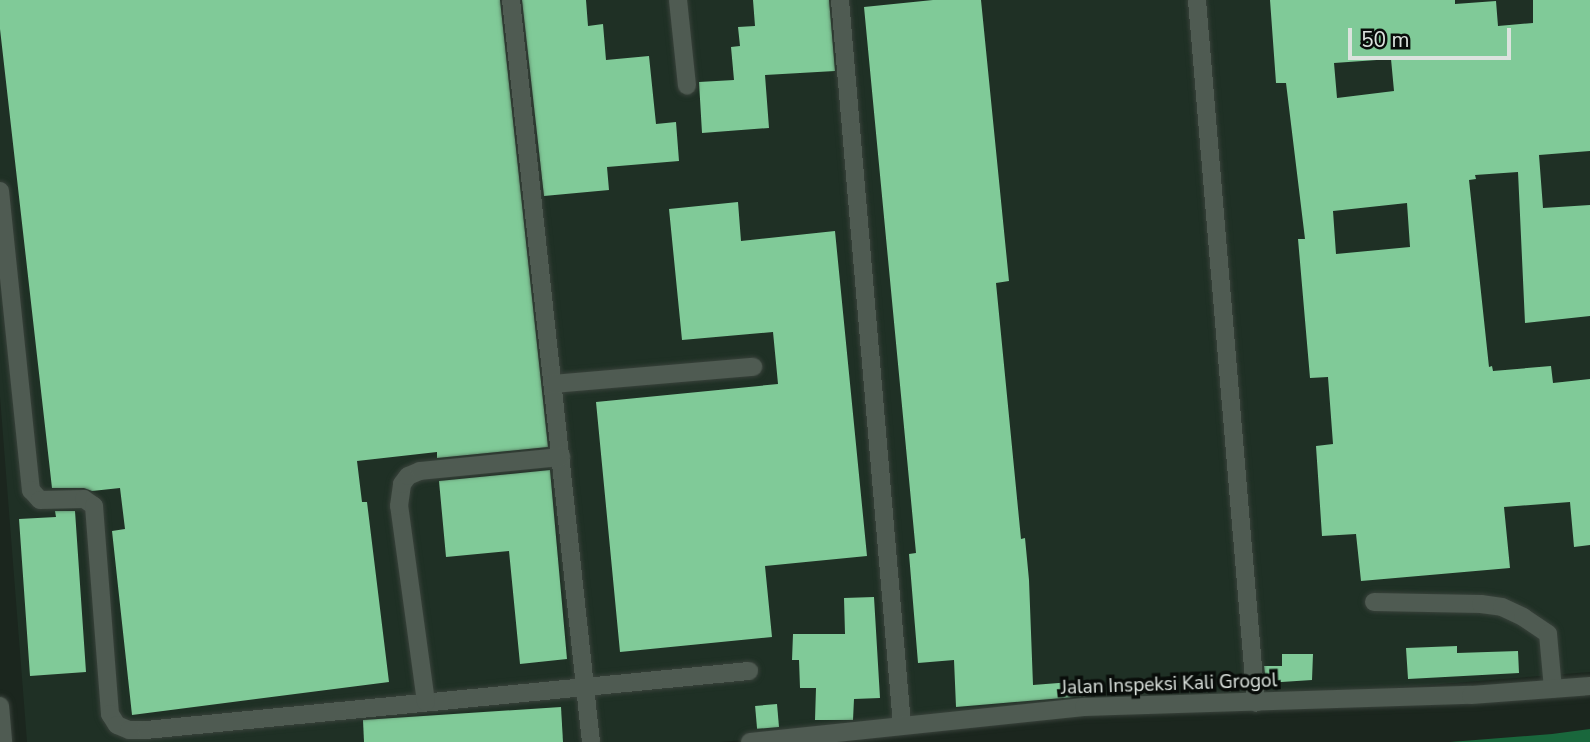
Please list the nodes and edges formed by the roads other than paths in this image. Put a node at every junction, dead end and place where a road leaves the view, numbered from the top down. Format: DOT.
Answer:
graph roads {
  1 [pos="511,0"];
  2 [pos="678,0"];
  3 [pos="840,0"];
  4 [pos="1197,0"];
  5 [pos="687,86"];
  6 [pos="0,191"];
  7 [pos="753,367"];
  8 [pos="553,384"];
  9 [pos="561,457"];
  10 [pos="1374,603"];
  11 [pos="749,671"];
  12 [pos="1590,686"];
  13 [pos="584,687"];
  14 [pos="1553,689"];
  15 [pos="426,702"];
  16 [pos="1256,703"];
  17 [pos="0,706"];
  18 [pos="902,724"];
  19 [pos="3,742"];
  20 [pos="592,742"];
  21 [pos="750,742"];
  1 -- 8 [label="street"];
  2 -- 5 [label="street"];
  3 -- 18 [label="street"];
  4 -- 16 [label="street"];
  6 -- 15 [label="street"];
  7 -- 8 [label="street"];
  8 -- 9 [label="street"];
  9 -- 13 [label="street"];
  9 -- 15 [label="street"];
  10 -- 14 [label="street"];
  11 -- 13 [label="street"];
  12 -- 14 [label="street, Jalan Inspeksi Kali Grogol"];
  13 -- 15 [label="street"];
  13 -- 20 [label="street"];
  14 -- 16 [label="street, Jalan Inspeksi Kali Grogol"];
  16 -- 18 [label="street, Jalan Inspeksi Kali Grogol"];
  17 -- 19 [label="street"];
  18 -- 21 [label="street, Jalan Inspeksi Kali Grogol"];
}
